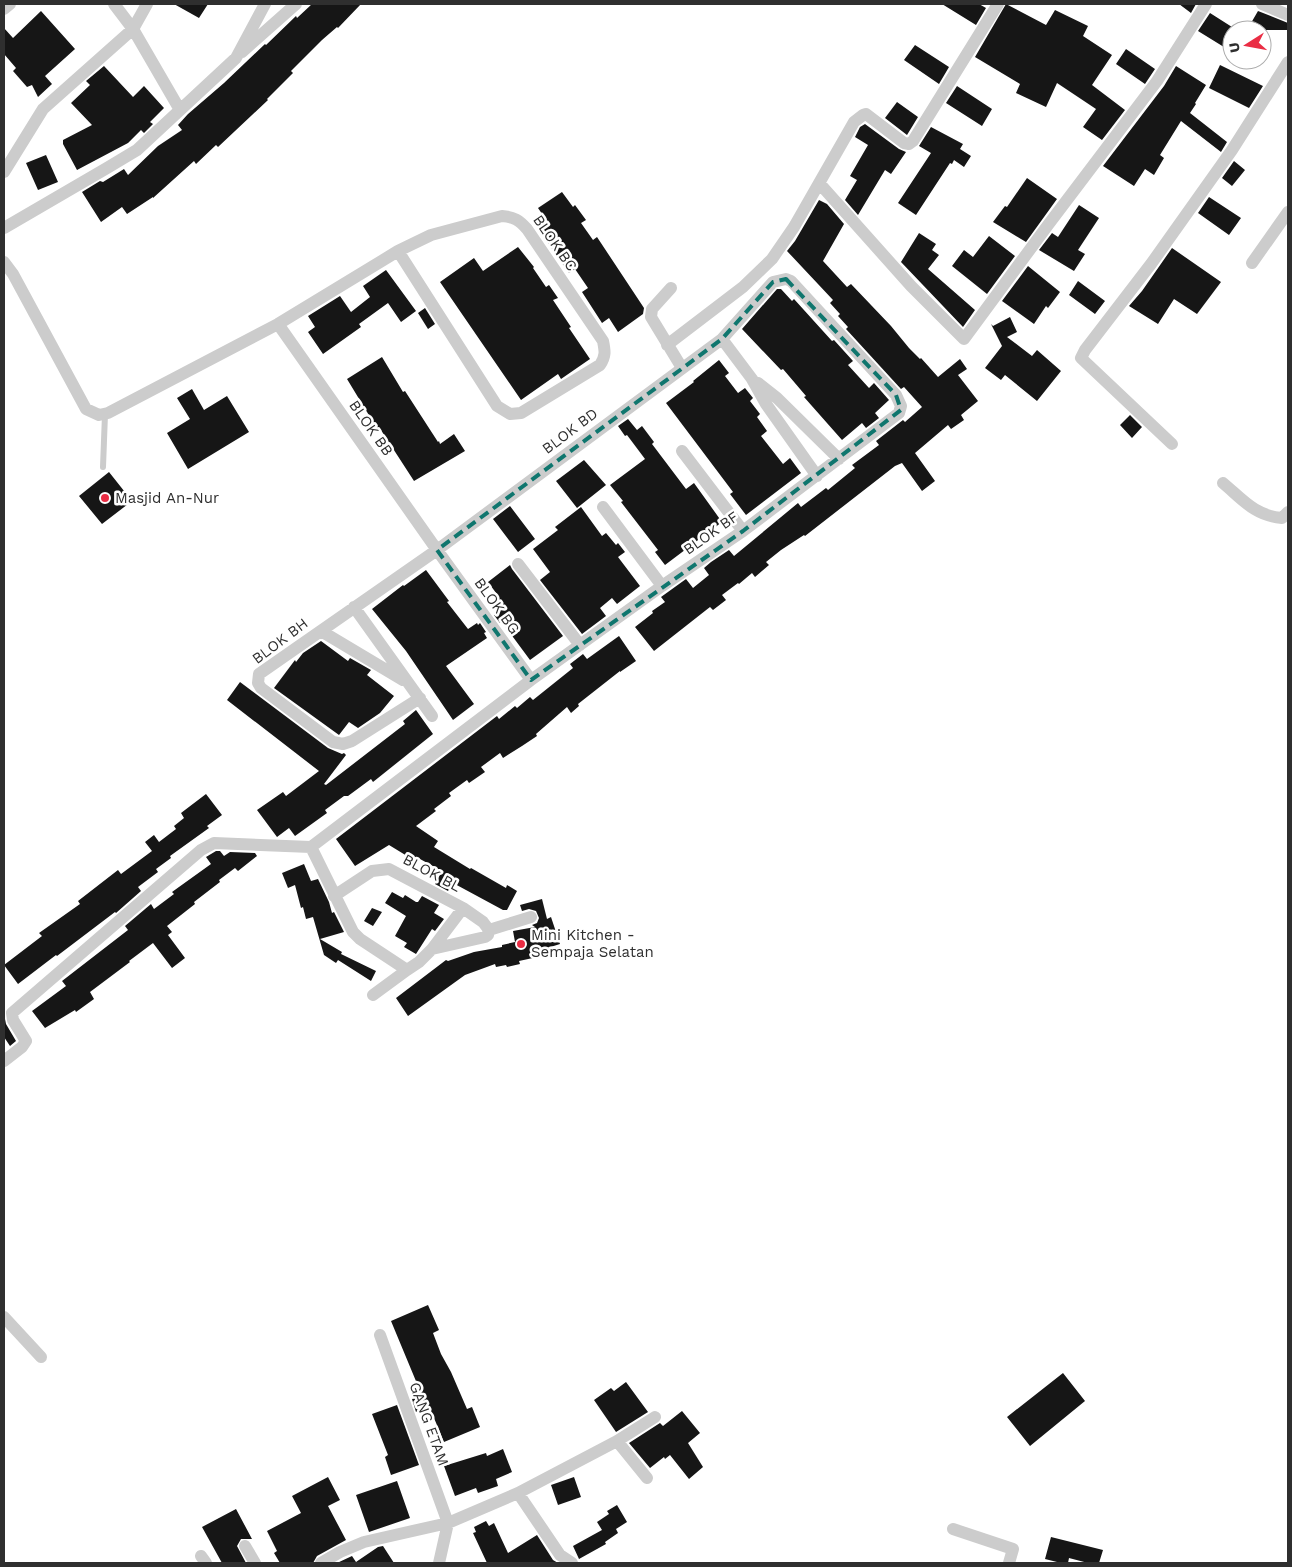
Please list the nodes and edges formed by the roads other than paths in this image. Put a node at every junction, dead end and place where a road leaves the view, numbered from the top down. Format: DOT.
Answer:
graph roads {
  1 [pos="10,4"];
  2 [pos="114,4"];
  3 [pos="148,4"];
  4 [pos="265,4"];
  5 [pos="296,4"];
  6 [pos="998,4"];
  7 [pos="1206,4"];
  8 [pos="1262,4"];
  9 [pos="4,9"];
  10 [pos="1288,15"];
  11 [pos="133,29"];
  12 [pos="236,58"];
  13 [pos="1288,62"];
  14 [pos="180,110"];
  15 [pos="4,172"];
  16 [pos="820,184"];
  17 [pos="1288,212"];
  18 [pos="4,228"];
  19 [pos="398,251"];
  20 [pos="4,262"];
  21 [pos="1252,263"];
  22 [pos="670,288"];
  23 [pos="278,324"];
  24 [pos="722,339"];
  25 [pos="666,342"];
  26 [pos="682,368"];
  27 [pos="752,379"];
  28 [pos="901,406"];
  29 [pos="105,414"];
  30 [pos="1172,444"];
  31 [pos="682,451"];
  32 [pos="840,459"];
  33 [pos="103,467"];
  34 [pos="817,476"];
  35 [pos="1223,483"];
  36 [pos="603,507"];
  37 [pos="1288,512"];
  38 [pos="744,531"];
  39 [pos="437,550"];
  40 [pos="518,564"];
  41 [pos="662,586"];
  42 [pos="354,607"];
  43 [pos="321,631"];
  44 [pos="580,645"];
  45 [pos="531,680"];
  46 [pos="408,683"];
  47 [pos="420,698"];
  48 [pos="432,716"];
  49 [pos="311,847"];
  50 [pos="334,896"];
  51 [pos="462,908"];
  52 [pos="531,917"];
  53 [pos="489,930"];
  54 [pos="432,949"];
  55 [pos="407,970"];
  56 [pos="373,995"];
  57 [pos="4,1061"];
  58 [pos="4,1317"];
  59 [pos="380,1335"];
  60 [pos="41,1357"];
  61 [pos="655,1417"];
  62 [pos="617,1442"];
  63 [pos="648,1478"];
  64 [pos="518,1493"];
  65 [pos="448,1523"];
  66 [pos="953,1529"];
  67 [pos="245,1546"];
  68 [pos="442,1561"];
  69 [pos="255,1563"];
  70 [pos="321,1563"];
  71 [pos="572,1563"];
  72 [pos="1008,1563"];
  1 -- 9 [label="street"];
  2 -- 11 [label="street"];
  3 -- 11 [label="street"];
  4 -- 12 [label="street"];
  5 -- 12 [label="street"];
  6 -- 16 [label="street"];
  7 -- 16 [label="street"];
  8 -- 10 [label="street"];
  11 -- 14 [label="street"];
  11 -- 15 [label="street"];
  12 -- 14 [label="street"];
  13 -- 30 [label="street"];
  14 -- 18 [label="street"];
  16 -- 25 [label="street"];
  17 -- 21 [label="street"];
  19 -- 19 [label="street, BLOK BC"];
  19 -- 23 [label="street, BLOK BC"];
  20 -- 29 [label="street"];
  22 -- 25 [label="street"];
  23 -- 29 [label="street, BLOK BC"];
  23 -- 39 [label="street, BLOK BB"];
  24 -- 26 [label="street, BLOK BD"];
  24 -- 27 [label="street"];
  24 -- 28 [label="street, BLOK BD"];
  25 -- 26 [label="street"];
  26 -- 39 [label="street, BLOK BD"];
  27 -- 32 [label="street"];
  27 -- 34 [label="street"];
  28 -- 32 [label="street, BLOK BF"];
  29 -- 33 [label="lane"];
  31 -- 38 [label="street"];
  32 -- 34 [label="street, BLOK BF"];
  34 -- 38 [label="street, BLOK BF"];
  35 -- 37 [label="street"];
  36 -- 41 [label="street"];
  38 -- 41 [label="street, BLOK BF"];
  39 -- 42 [label="street, BLOK BH"];
  39 -- 45 [label="street, BLOK BG"];
  40 -- 44 [label="street"];
  41 -- 44 [label="street, BLOK BF"];
  42 -- 43 [label="street, BLOK BH"];
  42 -- 46 [label="street"];
  43 -- 46 [label="street"];
  43 -- 47 [label="street, BLOK BH"];
  44 -- 45 [label="street, BLOK BF"];
  45 -- 49 [label="street, BLOK BF"];
  46 -- 47 [label="street"];
  47 -- 48 [label="street"];
  49 -- 50 [label="street"];
  49 -- 57 [label="street"];
  50 -- 51 [label="street, BLOK BL"];
  50 -- 55 [label="street"];
  51 -- 53 [label="street, BLOK BL"];
  51 -- 54 [label="street, BLOK BL"];
  52 -- 53 [label="street, BLOK BL"];
  53 -- 54 [label="street, BLOK BL"];
  54 -- 55 [label="street, BLOK BL"];
  55 -- 56 [label="street, BLOK BL"];
  58 -- 60 [label="street"];
  59 -- 65 [label="street, GANG ETAM"];
  61 -- 62 [label="street"];
  62 -- 63 [label="street"];
  62 -- 64 [label="street"];
  64 -- 65 [label="street"];
  64 -- 71 [label="street"];
  65 -- 68 [label="street"];
  65 -- 70 [label="street"];
  66 -- 72 [label="street"];
  67 -- 69 [label="street"];
}
